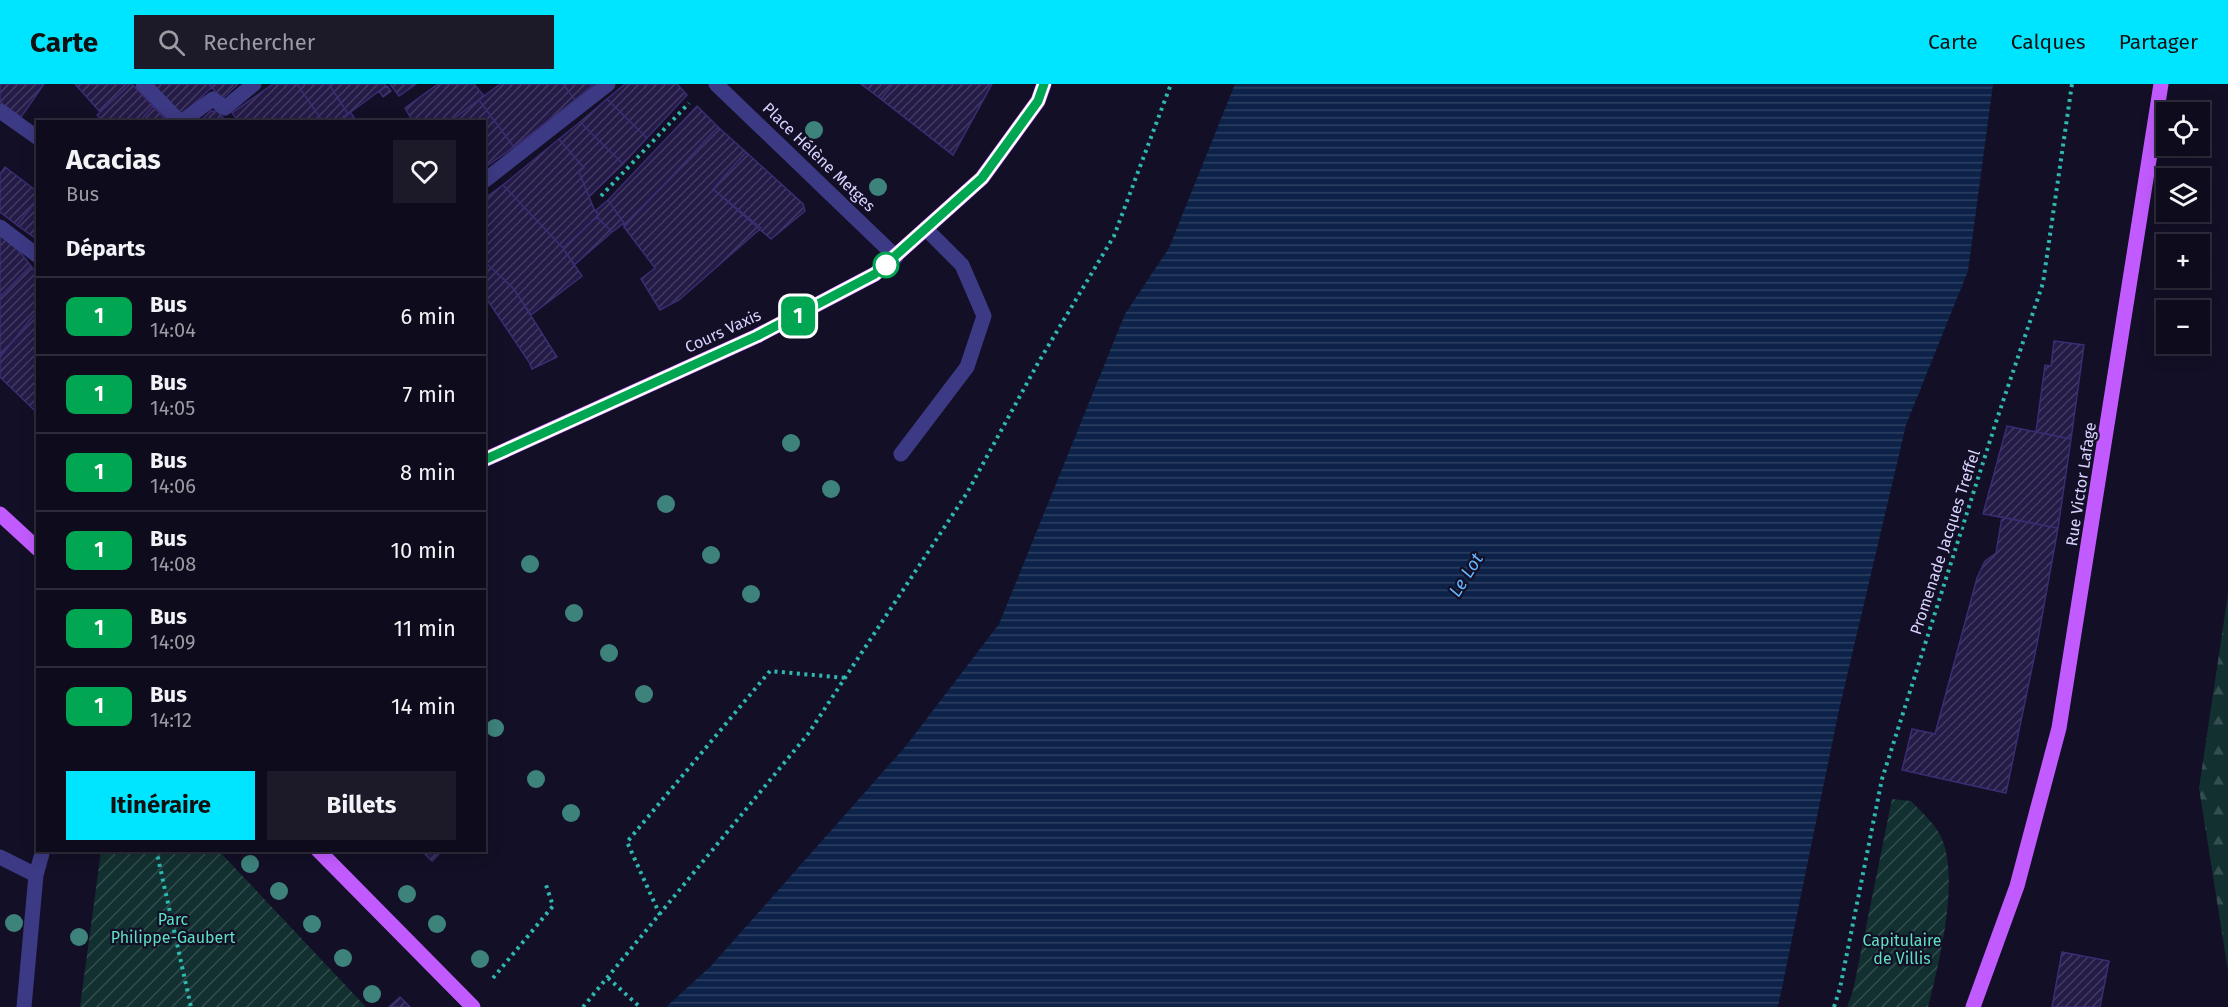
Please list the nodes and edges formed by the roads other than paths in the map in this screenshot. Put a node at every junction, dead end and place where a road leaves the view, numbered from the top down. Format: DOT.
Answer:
graph roads {
  1 [pos="143,84"];
  2 [pos="254,84"];
  3 [pos="608,84"];
  4 [pos="716,84"];
  5 [pos="1044,84"];
  6 [pos="2162,84"];
  7 [pos="0,111"];
  8 [pos="179,120"];
  9 [pos="184,120"];
  10 [pos="36,137"];
  11 [pos="486,179"];
  12 [pos="0,227"];
  13 [pos="926,229"];
  14 [pos="36,254"];
  15 [pos="896,257"];
  16 [pos="901,454"];
  17 [pos="486,459"];
  18 [pos="0,514"];
  19 [pos="36,547"];
  20 [pos="42,852"];
  21 [pos="320,852"];
  22 [pos="0,857"];
  23 [pos="36,875"];
  24 [pos="24,1007"];
  25 [pos="473,1007"];
  26 [pos="1973,1007"];
  1 -- 8 [label="street"];
  2 -- 9 [label="street"];
  3 -- 11 [label="street"];
  4 -- 15 [label="street, Place Hélène Metges"];
  5 -- 13 [label="main road, Cours Vaxis"];
  6 -- 26 [label="main road, Rue Victor Lafage"];
  7 -- 10 [label="street"];
  12 -- 14 [label="street"];
  13 -- 15 [label="main road, Cours Vaxis"];
  13 -- 16 [label="street"];
  15 -- 17 [label="main road, Cours Vaxis"];
  18 -- 19 [label="main road"];
  20 -- 23 [label="street"];
  21 -- 25 [label="main road"];
  22 -- 23 [label="street"];
  23 -- 24 [label="street"];
}
